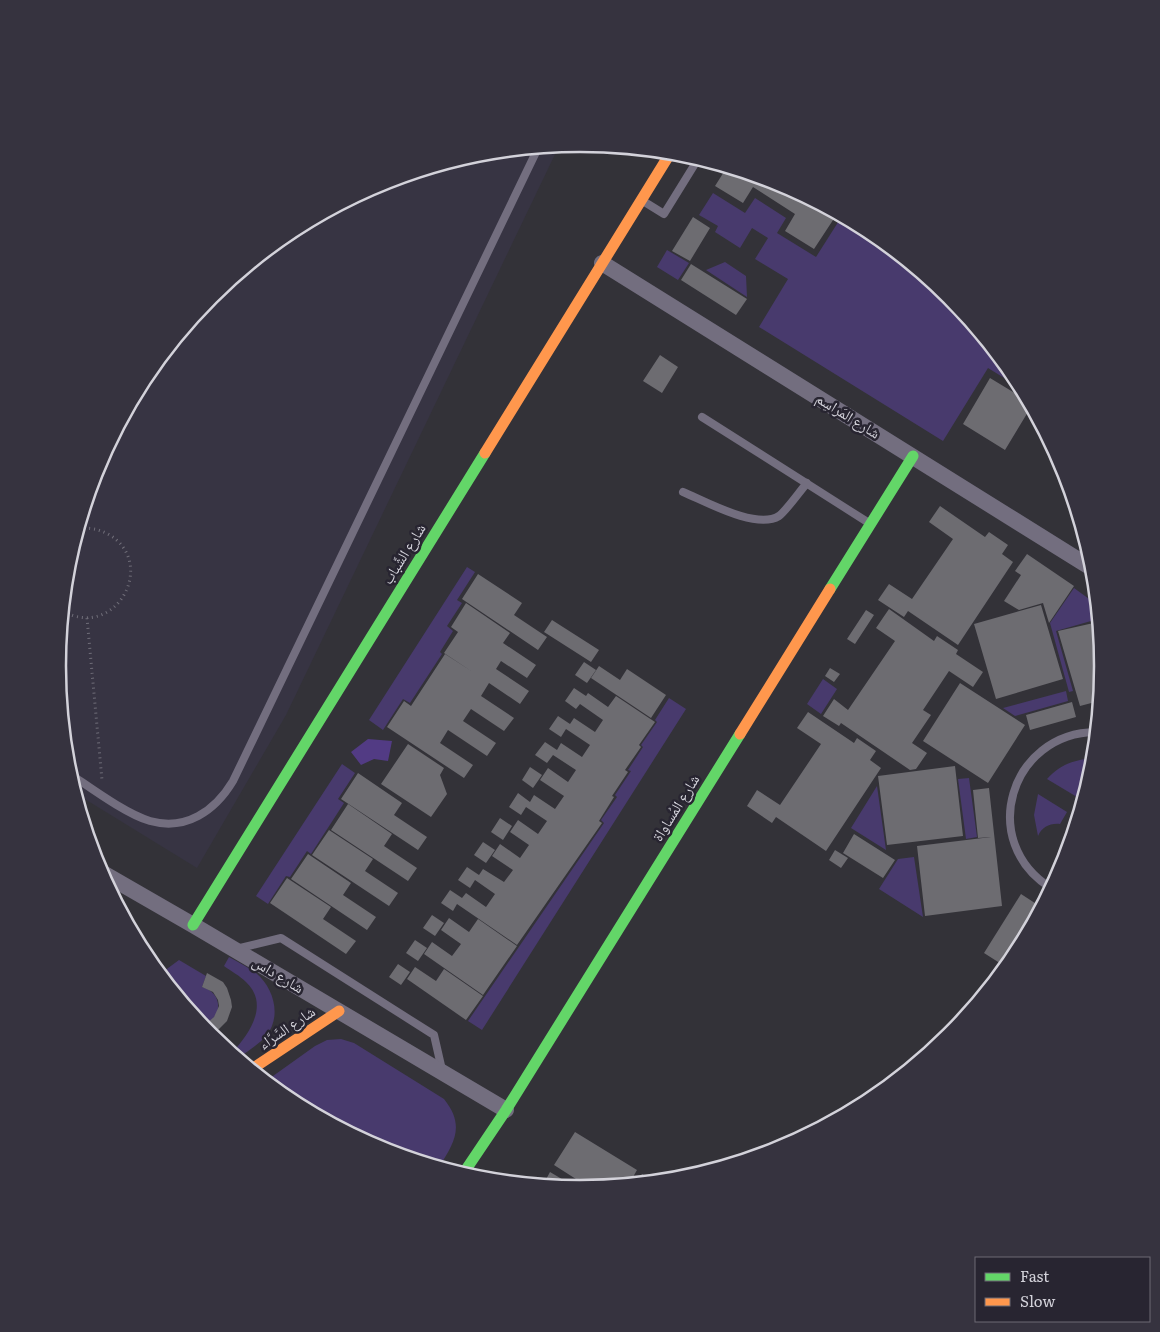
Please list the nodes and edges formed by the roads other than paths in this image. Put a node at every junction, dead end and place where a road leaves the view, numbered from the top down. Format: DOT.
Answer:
graph roads {
  1 [pos="535,154"];
  2 [pos="666,160"];
  3 [pos="694,165"];
  4 [pos="641,200"];
  5 [pos="602,263"];
  6 [pos="702,417"];
  7 [pos="913,456"];
  8 [pos="807,483"];
  9 [pos="683,492"];
  10 [pos="871,524"];
  11 [pos="1083,563"];
  12 [pos="1089,733"];
  13 [pos="79,780"];
  14 [pos="112,878"];
  15 [pos="1045,884"];
  16 [pos="193,925"];
  17 [pos="234,949"];
  18 [pos="339,1011"];
  19 [pos="257,1066"];
  20 [pos="443,1072"];
  21 [pos="506,1110"];
  22 [pos="468,1167"];
  1 -- 13 [label="lane"];
  2 -- 4 [label="street, شارع الشَّباب"];
  3 -- 4 [label="lane"];
  4 -- 5 [label="street, شارع الشَّباب"];
  5 -- 7 [label="street, شارع المَراسِم"];
  5 -- 16 [label="street, شارع الشَّباب"];
  6 -- 8 [label="lane"];
  7 -- 10 [label="street, شارع المُساواة"];
  7 -- 11 [label="street, شارع المَراسِم"];
  8 -- 9 [label="lane"];
  8 -- 10 [label="lane"];
  10 -- 21 [label="street, شارع المُساواة"];
  12 -- 15 [label="lane"];
  14 -- 16 [label="street, شارع داس"];
  16 -- 17 [label="street, شارع داس"];
  17 -- 18 [label="street, شارع داس"];
  17 -- 20 [label="lane"];
  18 -- 19 [label="street, شارع السَّرَّاء"];
  18 -- 20 [label="street, شارع داس"];
  20 -- 21 [label="street, شارع داس"];
  21 -- 22 [label="street, شارع المُساواة"];
}
